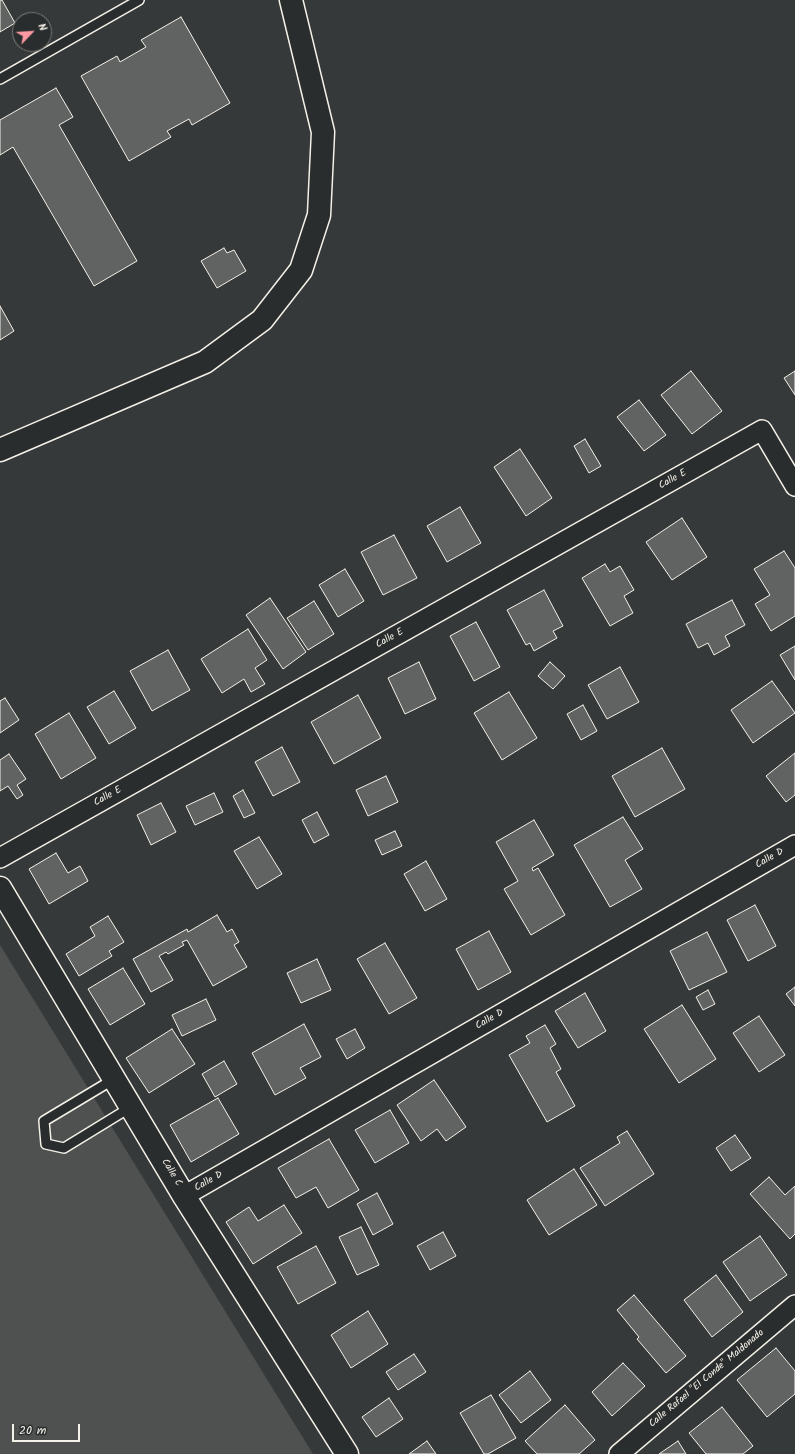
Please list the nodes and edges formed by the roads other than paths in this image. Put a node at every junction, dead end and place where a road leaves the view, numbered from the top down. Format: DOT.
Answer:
graph roads {
  1 [pos="139,0"];
  2 [pos="291,0"];
  3 [pos="0,79"];
  4 [pos="0,450"];
  5 [pos="795,486"];
  6 [pos="795,844"];
  7 [pos="0,858"];
  8 [pos="0,888"];
  9 [pos="114,1078"];
  10 [pos="131,1107"];
  11 [pos="184,1196"];
  12 [pos="795,1305"];
  13 [pos="347,1454"];
  14 [pos="619,1454"];
  1 -- 3 [label="lane"];
  2 -- 4 [label="street"];
  5 -- 7 [label="street, Calle E"];
  6 -- 11 [label="street, Calle D"];
  8 -- 9 [label="street, Calle C"];
  9 -- 10 [label="street, Calle C"];
  9 -- 10 [label="lane"];
  10 -- 11 [label="street, Calle C"];
  11 -- 13 [label="street, Calle C"];
  12 -- 14 [label="street, Calle Rafael \"El Conde\" Maldonado"];
}
